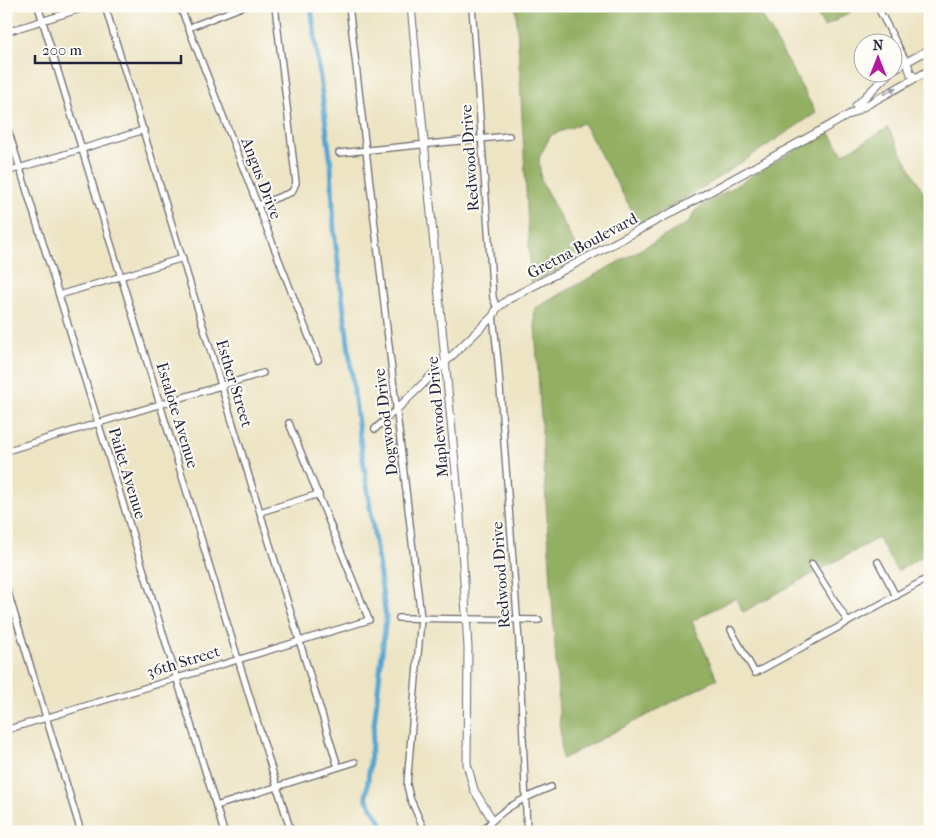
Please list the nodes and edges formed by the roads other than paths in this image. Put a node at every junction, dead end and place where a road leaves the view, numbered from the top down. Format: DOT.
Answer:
graph roads {
  1 [pos="38,6"];
  2 [pos="90,6"];
  3 [pos="105,6"];
  4 [pos="180,6"];
  5 [pos="275,6"];
  6 [pos="349,6"];
  7 [pos="411,6"];
  8 [pos="472,6"];
  9 [pos="877,6"];
  10 [pos="241,7"];
  11 [pos="42,20"];
  12 [pos="188,28"];
  13 [pos="6,32"];
  14 [pos="930,49"];
  15 [pos="906,61"];
  16 [pos="930,70"];
  17 [pos="915,78"];
  18 [pos="880,82"];
  19 [pos="6,123"];
  20 [pos="832,123"];
  21 [pos="144,130"];
  22 [pos="509,136"];
  23 [pos="482,139"];
  24 [pos="424,145"];
  25 [pos="82,149"];
  26 [pos="366,150"];
  27 [pos="339,153"];
  28 [pos="20,168"];
  29 [pos="6,172"];
  30 [pos="258,205"];
  31 [pos="182,258"];
  32 [pos="121,276"];
  33 [pos="59,295"];
  34 [pos="497,308"];
  35 [pos="493,316"];
  36 [pos="318,360"];
  37 [pos="446,363"];
  38 [pos="262,373"];
  39 [pos="222,386"];
  40 [pos="160,404"];
  41 [pos="398,408"];
  42 [pos="289,423"];
  43 [pos="98,424"];
  44 [pos="375,429"];
  45 [pos="6,451"];
  46 [pos="318,494"];
  47 [pos="260,512"];
  48 [pos="878,562"];
  49 [pos="812,564"];
  50 [pos="930,577"];
  51 [pos="6,586"];
  52 [pos="896,596"];
  53 [pos="399,618"];
  54 [pos="421,618"];
  55 [pos="466,619"];
  56 [pos="517,620"];
  57 [pos="539,620"];
  58 [pos="848,622"];
  59 [pos="731,630"];
  60 [pos="300,641"];
  61 [pos="238,659"];
  62 [pos="176,678"];
  63 [pos="45,718"];
  64 [pos="6,730"];
  65 [pos="355,762"];
  66 [pos="338,768"];
  67 [pos="277,787"];
  68 [pos="551,787"];
  69 [pos="525,797"];
  70 [pos="216,806"];
  71 [pos="492,819"];
  72 [pos="81,832"];
  73 [pos="224,832"];
  74 [pos="291,832"];
  75 [pos="425,832"];
  76 [pos="482,832"];
  77 [pos="527,832"];
  1 -- 11 [label="street, Estalote Avenue"];
  2 -- 11 [label="street"];
  3 -- 21 [label="street, Esther Street"];
  4 -- 12 [label="street, Angus Drive"];
  5 -- 30 [label="street"];
  6 -- 26 [label="street, Dogwood Drive"];
  7 -- 24 [label="street, Maplewood Drive"];
  8 -- 23 [label="street, Redwood Drive"];
  9 -- 15 [label="street"];
  10 -- 12 [label="street"];
  11 -- 13 [label="street"];
  11 -- 25 [label="street, Estalote Avenue"];
  12 -- 30 [label="street, Angus Drive"];
  14 -- 15 [label="street"];
  15 -- 17 [label="street"];
  16 -- 17 [label="street, Gretna Boulevard"];
  20 -- 17 [label="street, Gretna Boulevard, one-way"];
  18 -- 20 [label="street, Gretna Boulevard"];
  19 -- 28 [label="street, Pailet Avenue"];
  20 -- 34 [label="street, Gretna Boulevard"];
  21 -- 25 [label="street"];
  21 -- 31 [label="street, Esther Street"];
  22 -- 23 [label="street"];
  23 -- 24 [label="street"];
  23 -- 34 [label="street, Redwood Drive"];
  24 -- 26 [label="street"];
  24 -- 37 [label="street, Maplewood Drive"];
  25 -- 28 [label="street"];
  25 -- 32 [label="street, Estalote Avenue"];
  26 -- 27 [label="street"];
  26 -- 41 [label="street, Dogwood Drive"];
  28 -- 29 [label="street"];
  28 -- 33 [label="street, Pailet Avenue"];
  30 -- 36 [label="street, Angus Drive"];
  31 -- 32 [label="street"];
  31 -- 39 [label="street, Esther Street"];
  32 -- 33 [label="street"];
  32 -- 40 [label="street, Estalote Avenue"];
  33 -- 43 [label="street, Pailet Avenue"];
  34 -- 35 [label="street"];
  35 -- 37 [label="street"];
  35 -- 56 [label="street, Redwood Drive"];
  37 -- 41 [label="street"];
  37 -- 55 [label="street, Maplewood Drive"];
  38 -- 39 [label="street"];
  39 -- 40 [label="street"];
  39 -- 47 [label="street, Esther Street"];
  40 -- 43 [label="street"];
  40 -- 61 [label="street, Estalote Avenue"];
  41 -- 44 [label="street"];
  41 -- 54 [label="street, Dogwood Drive"];
  42 -- 46 [label="street"];
  43 -- 45 [label="street"];
  43 -- 62 [label="street, Pailet Avenue"];
  46 -- 47 [label="street"];
  46 -- 60 [label="street, 36th Street"];
  47 -- 60 [label="street, Esther Street"];
  48 -- 52 [label="street"];
  49 -- 58 [label="street"];
  50 -- 52 [label="street"];
  51 -- 63 [label="street"];
  52 -- 58 [label="street"];
  53 -- 54 [label="street"];
  54 -- 55 [label="street"];
  54 -- 75 [label="street, Dogwood Drive"];
  55 -- 56 [label="street"];
  55 -- 71 [label="street, Maplewood Drive"];
  56 -- 57 [label="street"];
  56 -- 69 [label="street, Redwood Drive"];
  58 -- 59 [label="street"];
  60 -- 61 [label="street, 36th Street"];
  60 -- 66 [label="street, Esther Street"];
  61 -- 62 [label="street, 36th Street"];
  61 -- 67 [label="street, Estalote Avenue"];
  62 -- 63 [label="street, 36th Street"];
  62 -- 70 [label="street, Pailet Avenue"];
  63 -- 64 [label="street, 36th Street"];
  63 -- 72 [label="street"];
  65 -- 66 [label="street"];
  66 -- 67 [label="street"];
  67 -- 70 [label="street"];
  67 -- 74 [label="street, Estalote Avenue"];
  68 -- 69 [label="street"];
  69 -- 71 [label="street"];
  69 -- 77 [label="street, Redwood Drive"];
  70 -- 73 [label="street, Pailet Avenue"];
  71 -- 76 [label="street"];
}
